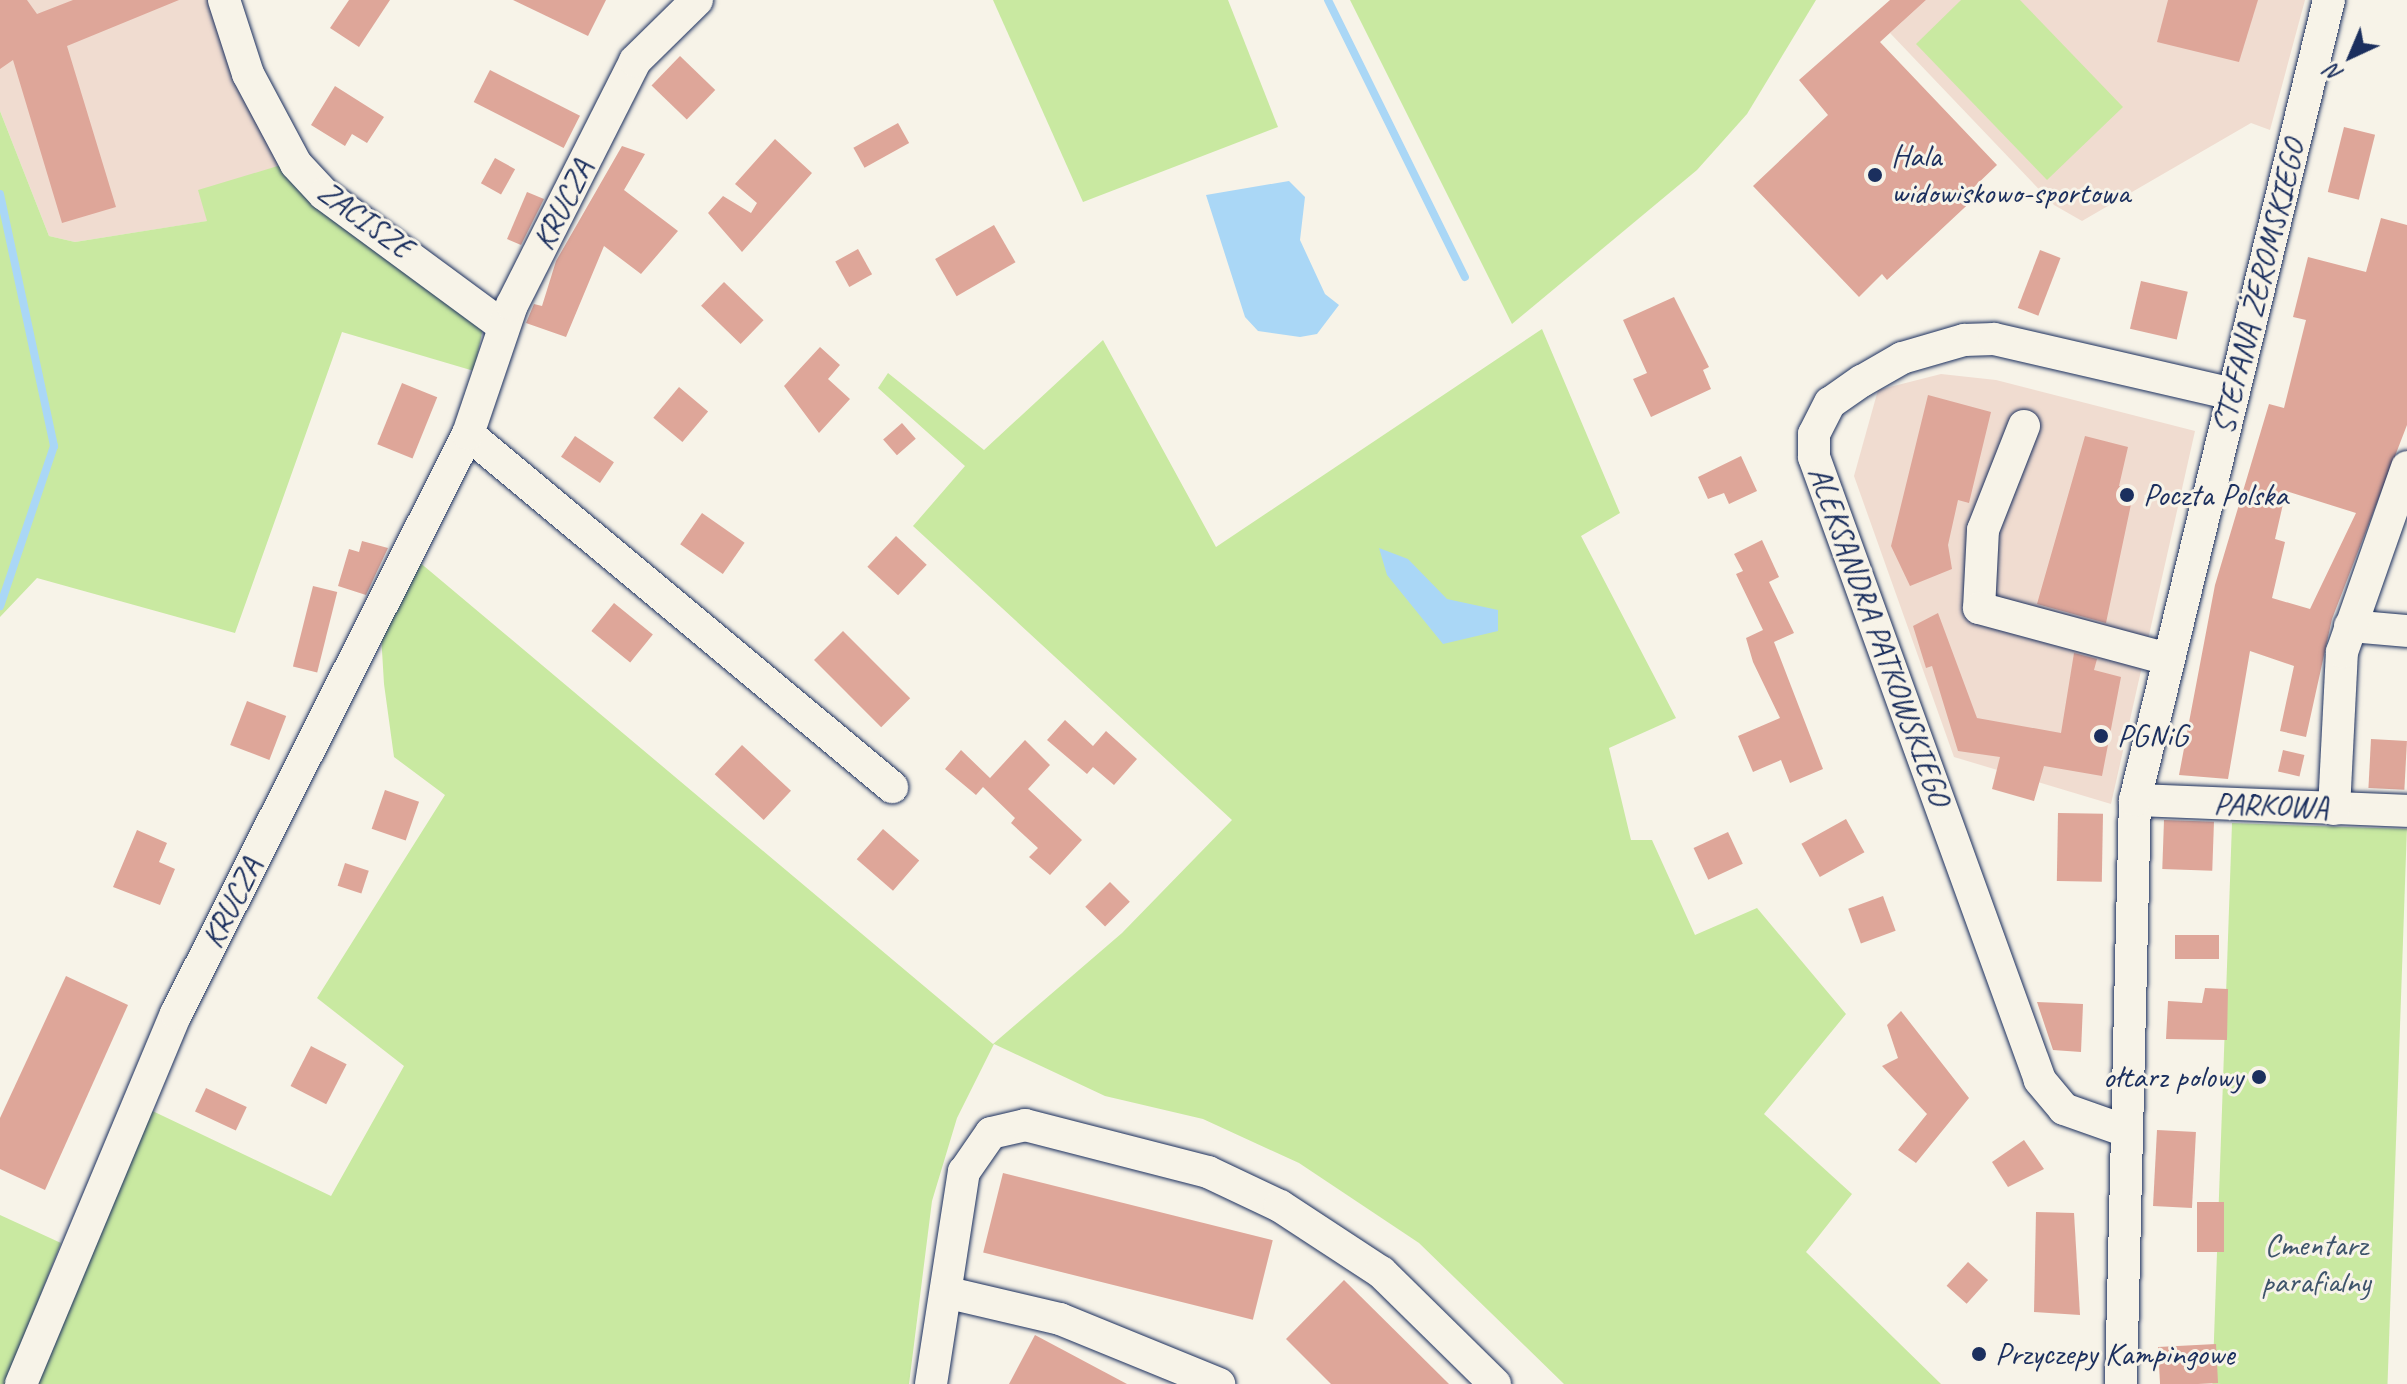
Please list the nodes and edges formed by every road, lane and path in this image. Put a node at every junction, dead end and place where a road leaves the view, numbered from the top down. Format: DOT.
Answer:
graph roads {
  1 [pos="224,0"];
  2 [pos="697,0"];
  3 [pos="2329,0"];
  4 [pos="502,325"];
  5 [pos="2233,394"];
  6 [pos="2024,426"];
  7 [pos="468,434"];
  8 [pos="2407,467"];
  9 [pos="2350,626"];
  10 [pos="2407,631"];
  11 [pos="2168,659"];
  12 [pos="892,787"];
  13 [pos="2135,800"];
  14 [pos="2334,809"];
  15 [pos="2407,811"];
  16 [pos="2126,1131"];
  17 [pos="949,1293"];
  18 [pos="21,1384"];
  19 [pos="931,1384"];
  20 [pos="1219,1384"];
  21 [pos="1495,1384"];
  22 [pos="2121,1384"];
  1 -- 4 [label="street, ZACISZE"];
  2 -- 4 [label="street, KRUCZA"];
  3 -- 5 [label="street, STEFANA ŻEROMSKIEGO"];
  4 -- 7 [label="street, KRUCZA"];
  5 -- 11 [label="street, STEFANA ŻEROMSKIEGO"];
  5 -- 16 [label="street, ALEKSANDRA PATKOWSKIEGO"];
  6 -- 11 [label="street"];
  7 -- 12 [label="street"];
  7 -- 18 [label="street, KRUCZA"];
  8 -- 9 [label="street"];
  9 -- 10 [label="street"];
  9 -- 14 [label="street"];
  11 -- 13 [label="street, STEFANA ŻEROMSKIEGO"];
  13 -- 14 [label="street, PARKOWA"];
  13 -- 16 [label="street, STEFANA ŻEROMSKIEGO"];
  14 -- 15 [label="street, PARKOWA"];
  16 -- 22 [label="street, STEFANA ŻEROMSKIEGO"];
  17 -- 19 [label="street"];
  17 -- 20 [label="street"];
  17 -- 21 [label="street"];
}
